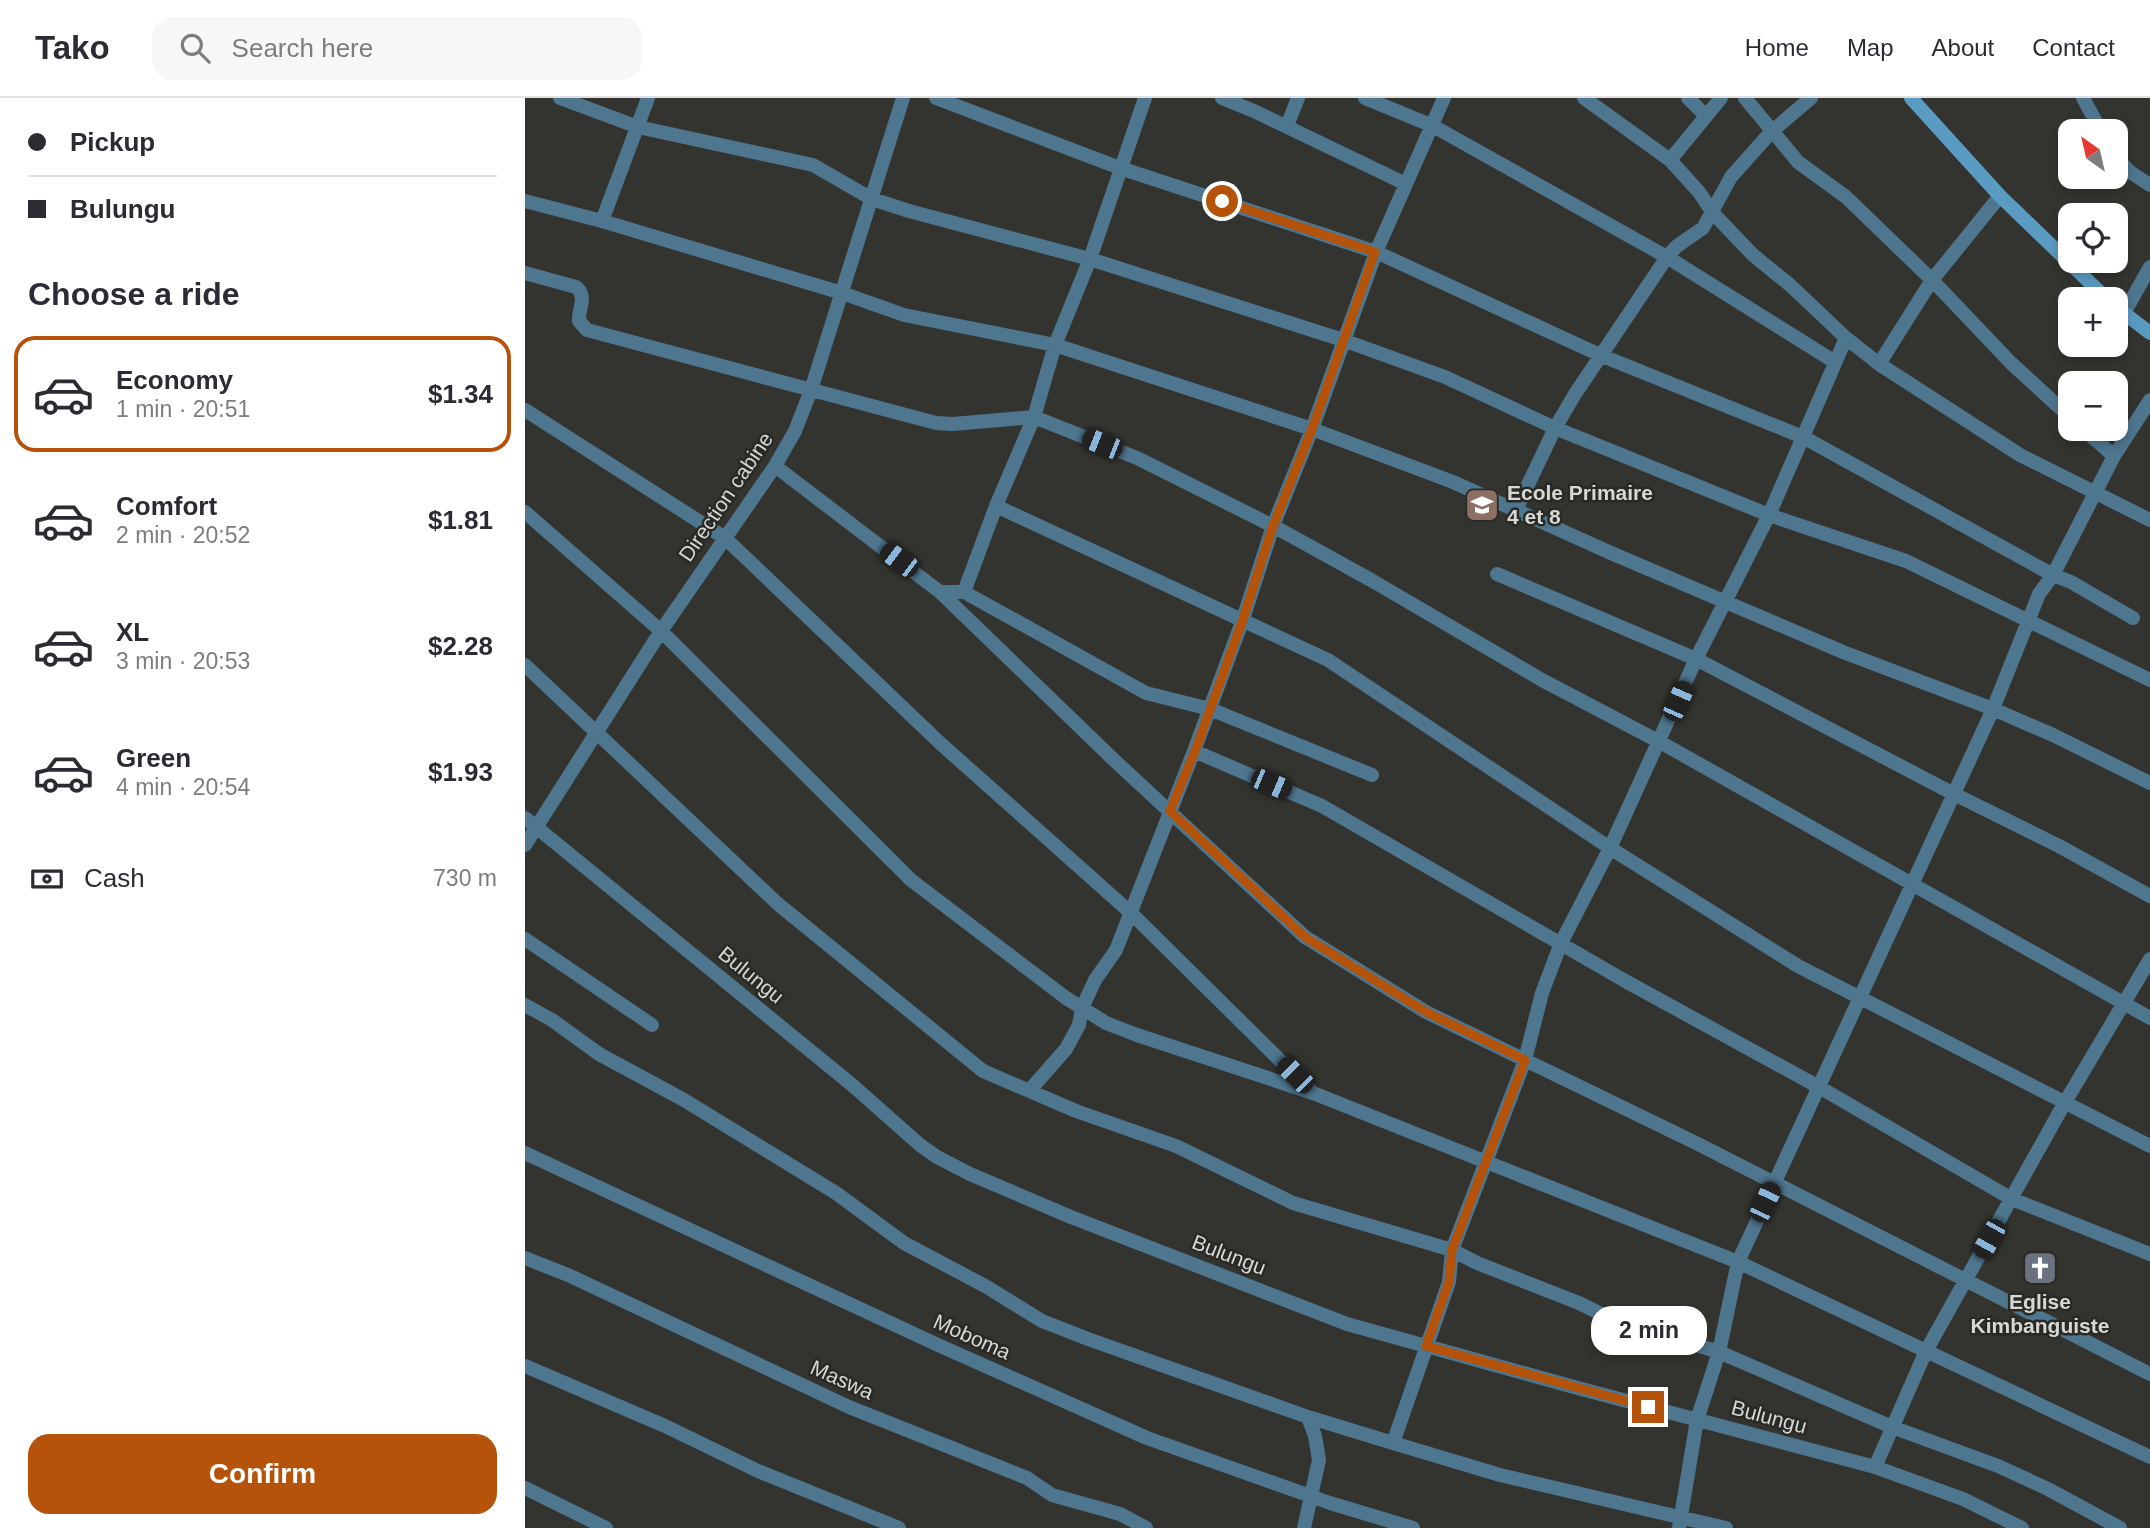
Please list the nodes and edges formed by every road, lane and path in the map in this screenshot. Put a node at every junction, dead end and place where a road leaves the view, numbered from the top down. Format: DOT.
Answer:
graph roads {
  1 [pos="560,98"];
  2 [pos="648,98"];
  3 [pos="903,98"];
  4 [pos="936,98"];
  5 [pos="1145,98"];
  6 [pos="1222,98"];
  7 [pos="1298,98"];
  8 [pos="1365,98"];
  9 [pos="1444,98"];
  10 [pos="1584,98"];
  11 [pos="1688,98"];
  12 [pos="1721,98"];
  13 [pos="1745,98"];
  14 [pos="1811,98"];
  15 [pos="1911,98"];
  16 [pos="2083,98"];
  17 [pos="1705,115"];
  18 [pos="2095,119"];
  19 [pos="1433,126"];
  20 [pos="638,127"];
  21 [pos="1287,127"];
  22 [pos="1771,132"];
  23 [pos="1670,160"];
  24 [pos="1120,167"];
  25 [pos="2128,170"];
  26 [pos="1406,184"];
  27 [pos="2150,185"];
  28 [pos="2000,196"];
  29 [pos="872,199"];
  30 [pos="525,201"];
  31 [pos="1713,213"];
  32 [pos="602,221"];
  33 [pos="1375,252"];
  34 [pos="1667,257"];
  35 [pos="1090,259"];
  36 [pos="2150,267"];
  37 [pos="525,273"];
  38 [pos="1932,280"];
  39 [pos="2095,287"];
  40 [pos="842,293"];
  41 [pos="2128,299"];
  42 [pos="2128,316"];
  43 [pos="2150,333"];
  44 [pos="1846,338"];
  45 [pos="1343,340"];
  46 [pos="1055,345"];
  47 [pos="1600,355"];
  48 [pos="1835,362"];
  49 [pos="1879,364"];
  50 [pos="811,390"];
  51 [pos="2150,400"];
  52 [pos="2058,406"];
  53 [pos="525,410"];
  54 [pos="1034,417"];
  55 [pos="1555,428"];
  56 [pos="1312,429"];
  57 [pos="1803,437"];
  58 [pos="2097,441"];
  59 [pos="2114,456"];
  60 [pos="775,466"];
  61 [pos="2094,492"];
  62 [pos="996,506"];
  63 [pos="1516,510"];
  64 [pos="525,512"];
  65 [pos="1769,515"];
  66 [pos="2150,520"];
  67 [pos="1273,526"];
  68 [pos="725,538"];
  69 [pos="1497,574"];
  70 [pos="2053,575"];
  71 [pos="940,592"];
  72 [pos="964,592"];
  73 [pos="1725,600"];
  74 [pos="2133,618"];
  75 [pos="2028,619"];
  76 [pos="1242,622"];
  77 [pos="661,631"];
  78 [pos="1696,659"];
  79 [pos="525,665"];
  80 [pos="2150,680"];
  81 [pos="1210,709"];
  82 [pos="1993,709"];
  83 [pos="598,732"];
  84 [pos="1660,742"];
  85 [pos="1195,751"];
  86 [pos="1372,775"];
  87 [pos="2150,783"];
  88 [pos="1954,794"];
  89 [pos="1170,811"];
  90 [pos="531,822"];
  91 [pos="525,845"];
  92 [pos="1610,848"];
  93 [pos="1911,884"];
  94 [pos="2150,896"];
  95 [pos="1131,913"];
  96 [pos="525,939"];
  97 [pos="1561,943"];
  98 [pos="2150,959"];
  99 [pos="1860,998"];
  100 [pos="2123,1003"];
  101 [pos="525,1005"];
  102 [pos="1082,1008"];
  103 [pos="2150,1018"];
  104 [pos="652,1025"];
  105 [pos="1525,1060"];
  106 [pos="1819,1087"];
  107 [pos="1029,1091"];
  108 [pos="1313,1093"];
  109 [pos="2064,1104"];
  110 [pos="2150,1146"];
  111 [pos="525,1153"];
  112 [pos="1485,1162"];
  113 [pos="1774,1183"];
  114 [pos="2012,1199"];
  115 [pos="1452,1250"];
  116 [pos="2150,1254"];
  117 [pos="525,1258"];
  118 [pos="1738,1262"];
  119 [pos="1966,1279"];
  120 [pos="1426,1346"];
  121 [pos="1926,1351"];
  122 [pos="1719,1352"];
  123 [pos="525,1366"];
  124 [pos="2150,1374"];
  125 [pos="1308,1417"];
  126 [pos="1697,1420"];
  127 [pos="1892,1427"];
  128 [pos="1393,1443"];
  129 [pos="2150,1457"];
  130 [pos="1875,1466"];
  131 [pos="525,1488"];
  132 [pos="1312,1497"];
  133 [pos="1680,1522"];
  134 [pos="605,1528"];
  135 [pos="899,1528"];
  136 [pos="1146,1528"];
  137 [pos="1304,1528"];
  138 [pos="1413,1528"];
  139 [pos="1726,1528"];
  140 [pos="2022,1528"];
  141 [pos="2120,1528"];
  1 -- 20 [label="street"];
  2 -- 20 [label="street"];
  3 -- 29 [label="street, Direction cabine"];
  4 -- 24 [label="street"];
  5 -- 24 [label="street"];
  6 -- 21 [label="street"];
  7 -- 21 [label="street"];
  8 -- 19 [label="street"];
  9 -- 19 [label="street"];
  10 -- 23 [label="street"];
  11 -- 17 [label="street"];
  12 -- 17 [label="street"];
  13 -- 22 [label="street"];
  14 -- 22 [label="street"];
  15 -- 28 [label="street"];
  16 -- 18 [label="street"];
  17 -- 23 [label="street"];
  19 -- 26 [label="street"];
  19 -- 34 [label="street"];
  20 -- 29 [label="street"];
  20 -- 32 [label="street"];
  21 -- 26 [label="street"];
  22 -- 31 [label="street"];
  22 -- 38 [label="street"];
  23 -- 31 [label="street"];
  24 -- 33 [label="street"];
  24 -- 35 [label="street"];
  25 -- 27 [label="street"];
  26 -- 33 [label="street"];
  28 -- 38 [label="street"];
  28 -- 39 [label="street"];
  29 -- 35 [label="street"];
  29 -- 40 [label="street, Direction cabine"];
  30 -- 32 [label="street"];
  31 -- 34 [label="street"];
  31 -- 44 [label="street"];
  32 -- 40 [label="street"];
  33 -- 45 [label="street"];
  33 -- 47 [label="street"];
  34 -- 47 [label="street"];
  34 -- 48 [label="street"];
  35 -- 45 [label="street"];
  35 -- 46 [label="street"];
  36 -- 41 [label="street"];
  37 -- 50 [label="street"];
  38 -- 49 [label="street"];
  38 -- 52 [label="street"];
  40 -- 46 [label="street"];
  40 -- 50 [label="street, Direction cabine"];
  42 -- 43 [label="street"];
  44 -- 48 [label="street"];
  44 -- 49 [label="street"];
  45 -- 55 [label="street"];
  45 -- 56 [label="street"];
  46 -- 54 [label="street"];
  46 -- 56 [label="street"];
  47 -- 55 [label="street"];
  47 -- 57 [label="street"];
  48 -- 57 [label="street"];
  49 -- 61 [label="street"];
  50 -- 54 [label="street"];
  50 -- 60 [label="street, Direction cabine"];
  51 -- 59 [label="street"];
  53 -- 68 [label="street"];
  54 -- 62 [label="street"];
  54 -- 67 [label="street"];
  55 -- 63 [label="street"];
  55 -- 65 [label="street"];
  56 -- 63 [label="street"];
  56 -- 67 [label="street"];
  57 -- 65 [label="street"];
  57 -- 70 [label="street"];
  58 -- 59 [label="street"];
  59 -- 61 [label="street"];
  60 -- 68 [label="street, Direction cabine"];
  60 -- 71 [label="street"];
  61 -- 66 [label="street"];
  61 -- 70 [label="street"];
  62 -- 72 [label="street"];
  62 -- 76 [label="street"];
  63 -- 73 [label="street"];
  64 -- 77 [label="street"];
  65 -- 73 [label="street"];
  65 -- 75 [label="street"];
  67 -- 76 [label="street"];
  67 -- 84 [label="street"];
  68 -- 77 [label="street, Direction cabine"];
  68 -- 95 [label="street"];
  69 -- 78 [label="street"];
  70 -- 74 [label="street"];
  70 -- 75 [label="street"];
  71 -- 72 [label="street"];
  71 -- 89 [label="street"];
  72 -- 81 [label="street"];
  73 -- 78 [label="street"];
  73 -- 82 [label="street"];
  75 -- 80 [label="street"];
  75 -- 82 [label="street"];
  76 -- 81 [label="street"];
  76 -- 92 [label="street"];
  77 -- 83 [label="street, Direction cabine"];
  77 -- 102 [label="street"];
  78 -- 84 [label="street"];
  78 -- 88 [label="street"];
  79 -- 83 [label="street"];
  81 -- 85 [label="street"];
  81 -- 86 [label="street"];
  82 -- 87 [label="street"];
  82 -- 88 [label="street"];
  83 -- 90 [label="street, Direction cabine"];
  83 -- 107 [label="street"];
  84 -- 92 [label="street"];
  84 -- 93 [label="street"];
  85 -- 89 [label="street"];
  85 -- 97 [label="street"];
  88 -- 93 [label="street"];
  88 -- 94 [label="street"];
  89 -- 95 [label="street"];
  89 -- 105 [label="street"];
  90 -- 91 [label="street, Direction cabine"];
  90 -- 120 [label="street, Bulungu"];
  92 -- 97 [label="street"];
  92 -- 99 [label="street"];
  93 -- 99 [label="street"];
  93 -- 100 [label="street"];
  95 -- 102 [label="street"];
  95 -- 108 [label="street"];
  96 -- 104 [label="street"];
  97 -- 105 [label="street"];
  97 -- 106 [label="street"];
  98 -- 100 [label="street"];
  99 -- 106 [label="street"];
  99 -- 109 [label="street"];
  100 -- 103 [label="street"];
  100 -- 109 [label="street"];
  101 -- 125 [label="street"];
  102 -- 107 [label="street"];
  102 -- 108 [label="street"];
  105 -- 112 [label="street"];
  105 -- 113 [label="street"];
  106 -- 113 [label="street"];
  106 -- 114 [label="street"];
  107 -- 115 [label="street"];
  108 -- 112 [label="street"];
  109 -- 110 [label="street"];
  109 -- 114 [label="street"];
  111 -- 132 [label="street, Moboma"];
  112 -- 115 [label="street"];
  112 -- 118 [label="street"];
  113 -- 118 [label="street"];
  113 -- 119 [label="street"];
  114 -- 116 [label="street"];
  114 -- 119 [label="street"];
  115 -- 120 [label="street"];
  115 -- 122 [label="street"];
  117 -- 136 [label="street, Maswa"];
  118 -- 121 [label="street"];
  118 -- 122 [label="street"];
  119 -- 121 [label="street"];
  119 -- 124 [label="street"];
  120 -- 126 [label="street, Bulungu"];
  120 -- 128 [label="street"];
  121 -- 127 [label="street"];
  121 -- 129 [label="street"];
  122 -- 126 [label="street"];
  122 -- 127 [label="street"];
  123 -- 135 [label="street"];
  125 -- 128 [label="street"];
  125 -- 132 [label="street"];
  126 -- 130 [label="street, Bulungu"];
  126 -- 133 [label="street"];
  127 -- 130 [label="street"];
  127 -- 141 [label="street"];
  128 -- 133 [label="street"];
  130 -- 140 [label="street, Bulungu"];
  131 -- 134 [label="street"];
  132 -- 137 [label="street"];
  132 -- 138 [label="street, Moboma"];
  133 -- 139 [label="street"];
}
